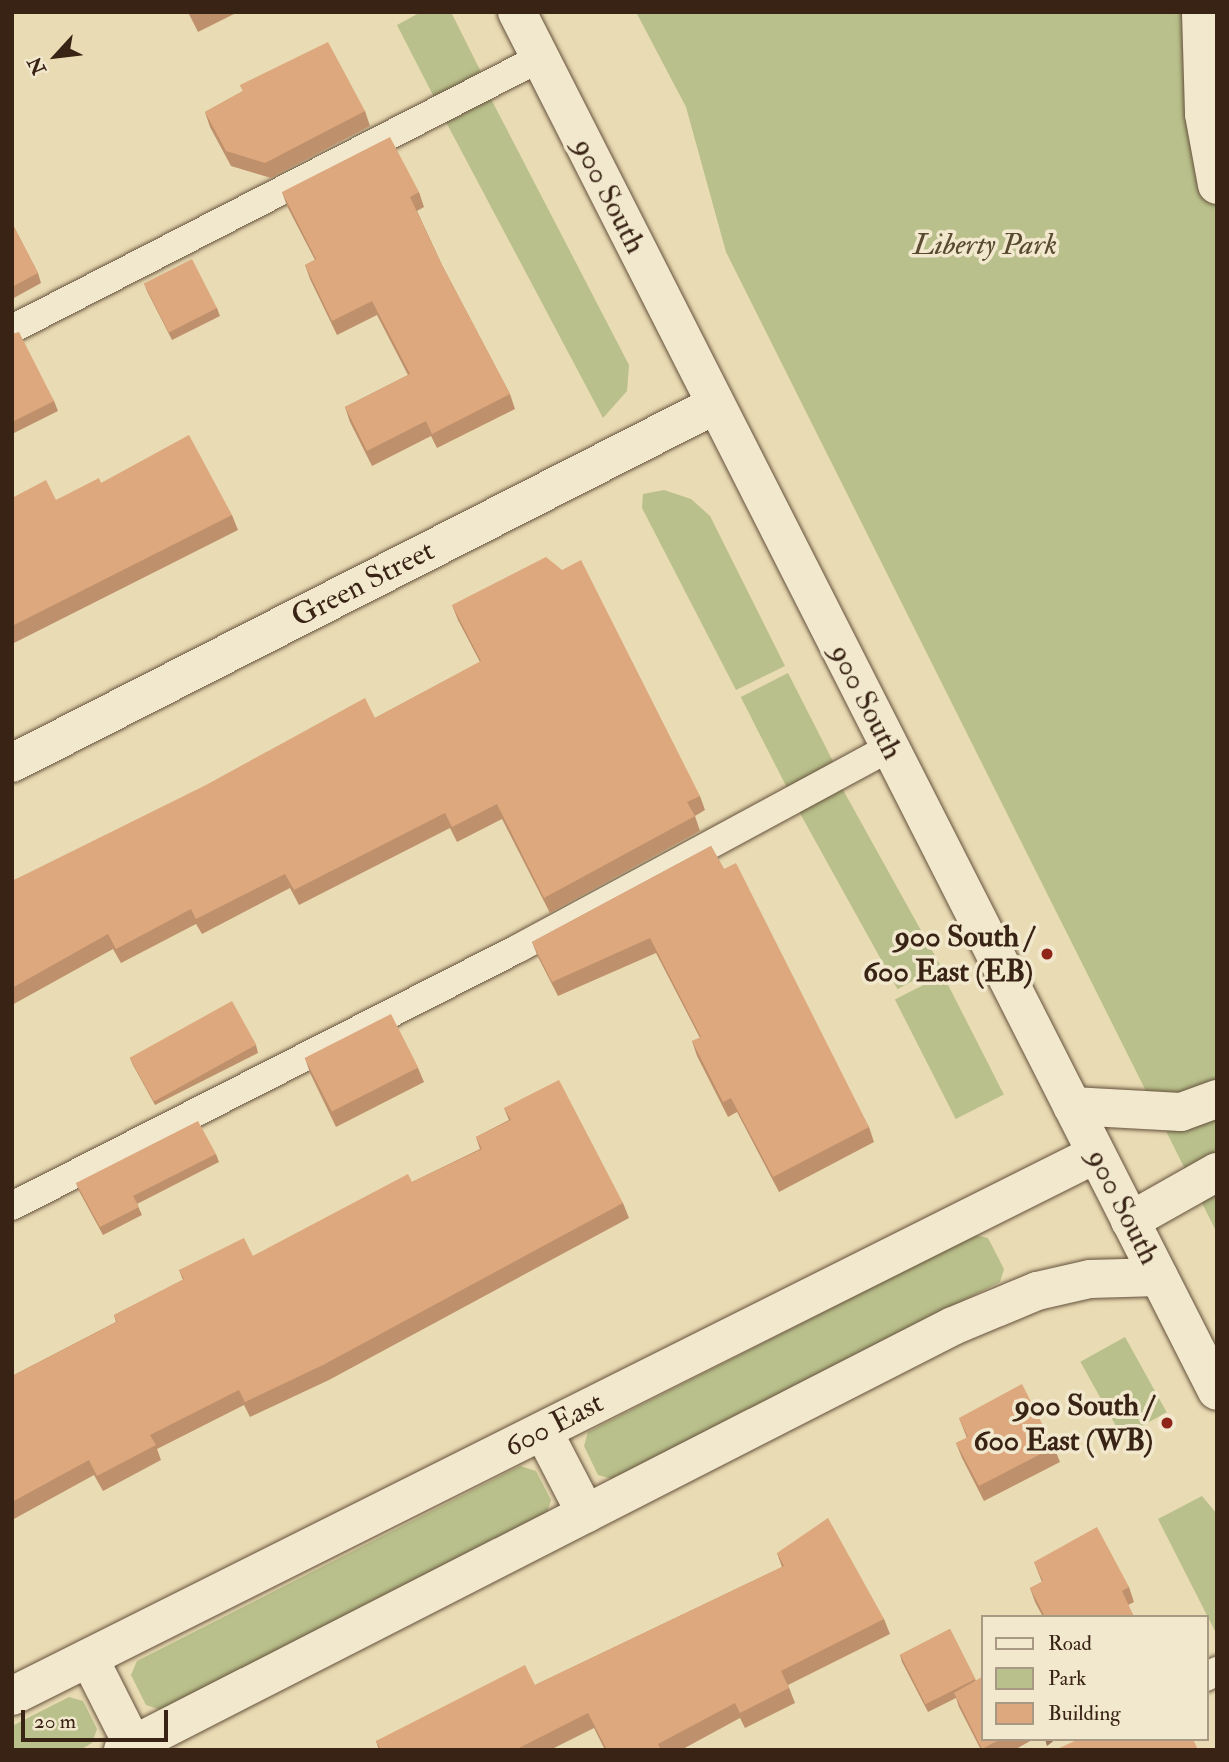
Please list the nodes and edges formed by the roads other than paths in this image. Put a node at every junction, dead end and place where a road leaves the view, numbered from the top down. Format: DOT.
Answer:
graph roads {
  1 [pos="517,12"];
  2 [pos="1201,12"];
  3 [pos="540,58"];
  4 [pos="1217,185"];
  5 [pos="12,329"];
  6 [pos="715,405"];
  7 [pos="890,748"];
  8 [pos="12,763"];
  9 [pos="1217,1099"];
  10 [pos="1072,1106"];
  11 [pos="1096,1154"];
  12 [pos="1217,1172"];
  13 [pos="12,1206"];
  14 [pos="1130,1221"];
  15 [pos="1159,1277"];
  16 [pos="1217,1391"];
  17 [pos="542,1432"];
  18 [pos="586,1514"];
  19 [pos="89,1658"];
  20 [pos="12,1696"];
  21 [pos="128,1747"];
  1 -- 3 [label="street, 900 South"];
  2 -- 4 [label="street"];
  3 -- 5 [label="lane"];
  3 -- 6 [label="street, 900 South"];
  6 -- 7 [label="street, 900 South"];
  6 -- 8 [label="street, Green Street"];
  7 -- 10 [label="street, 900 South"];
  7 -- 13 [label="lane"];
  9 -- 10 [label="street"];
  10 -- 11 [label="street, 900 South"];
  11 -- 14 [label="street, 900 South"];
  11 -- 17 [label="street, 600 East"];
  12 -- 14 [label="street"];
  14 -- 15 [label="street, 900 South"];
  15 -- 16 [label="street, 900 South"];
  15 -- 18 [label="street"];
  17 -- 18 [label="street"];
  17 -- 19 [label="street, 600 East"];
  18 -- 21 [label="street"];
  19 -- 20 [label="street, 600 East"];
  19 -- 21 [label="street"];
}
